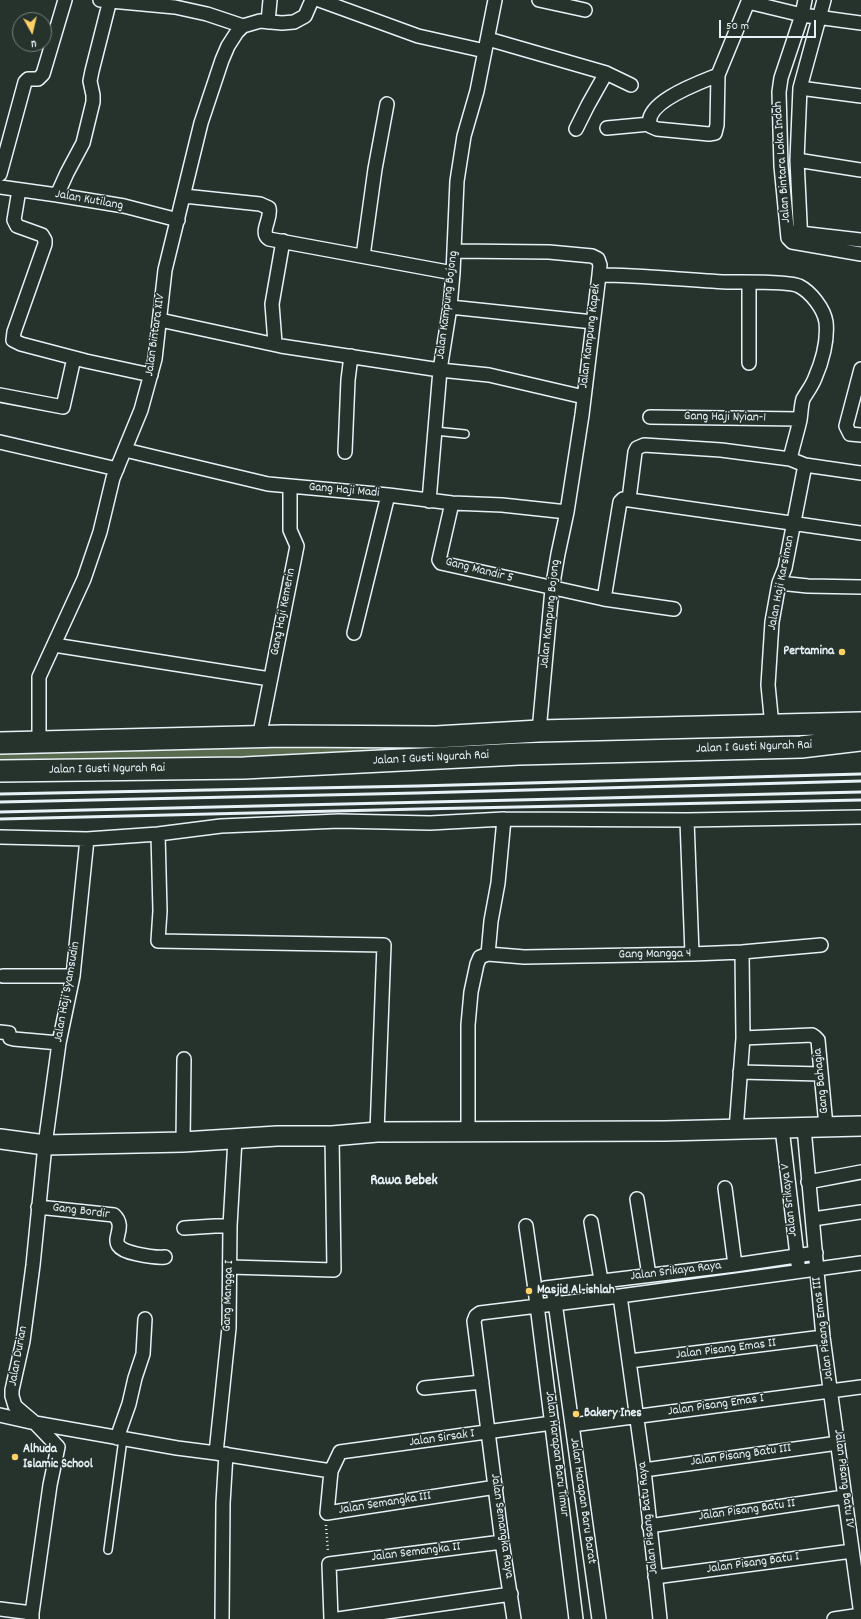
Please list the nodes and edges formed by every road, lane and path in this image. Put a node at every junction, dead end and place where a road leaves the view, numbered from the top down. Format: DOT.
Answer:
graph roads {
  1 [pos="65,0"];
  2 [pos="100,0"];
  3 [pos="110,0"];
  4 [pos="270,0"];
  5 [pos="312,0"];
  6 [pos="319,0"];
  7 [pos="495,0"];
  8 [pos="539,0"];
  9 [pos="805,0"];
  10 [pos="824,0"];
  11 [pos="744,1"];
  12 [pos="585,10"];
  13 [pos="802,15"];
  14 [pos="820,17"];
  15 [pos="268,22"];
  16 [pos="861,23"];
  17 [pos="243,26"];
  18 [pos="486,45"];
  19 [pos="606,73"];
  20 [pos="718,75"];
  21 [pos="631,85"];
  22 [pos="800,88"];
  23 [pos="861,96"];
  24 [pos="387,104"];
  25 [pos="650,124"];
  26 [pos="607,128"];
  27 [pos="576,129"];
  28 [pos="797,160"];
  29 [pos="861,170"];
  30 [pos="0,174"];
  31 [pos="0,188"];
  32 [pos="19,190"];
  33 [pos="57,195"];
  34 [pos="184,196"];
  35 [pos="178,220"];
  36 [pos="796,236"];
  37 [pos="861,240"];
  38 [pos="284,241"];
  39 [pos="455,251"];
  40 [pos="861,254"];
  41 [pos="363,256"];
  42 [pos="453,272"];
  43 [pos="599,275"];
  44 [pos="749,282"];
  45 [pos="450,307"];
  46 [pos="160,320"];
  47 [pos="593,322"];
  48 [pos="275,343"];
  49 [pos="351,356"];
  50 [pos="74,358"];
  51 [pos="749,363"];
  52 [pos="861,369"];
  53 [pos="440,370"];
  54 [pos="151,375"];
  55 [pos="0,395"];
  56 [pos="584,398"];
  57 [pos="650,417"];
  58 [pos="800,419"];
  59 [pos="435,431"];
  60 [pos="465,434"];
  61 [pos="861,435"];
  62 [pos="0,442"];
  63 [pos="125,450"];
  64 [pos="345,452"];
  65 [pos="790,458"];
  66 [pos="806,465"];
  67 [pos="117,469"];
  68 [pos="861,473"];
  69 [pos="290,486"];
  70 [pos="388,495"];
  71 [pos="629,499"];
  72 [pos="429,501"];
  73 [pos="452,503"];
  74 [pos="567,512"];
  75 [pos="793,524"];
  76 [pos="861,533"];
  77 [pos="779,583"];
  78 [pos="861,587"];
  79 [pos="552,589"];
  80 [pos="604,599"];
  81 [pos="674,609"];
  82 [pos="354,633"];
  83 [pos="54,645"];
  84 [pos="270,679"];
  85 [pos="772,726"];
  86 [pos="539,731"];
  87 [pos="860,732"];
  88 [pos="259,738"];
  89 [pos="0,743"];
  90 [pos="39,743"];
  91 [pos="244,768"];
  92 [pos="0,771"];
  93 [pos="861,817"];
  94 [pos="504,820"];
  95 [pos="687,820"];
  96 [pos="158,834"];
  97 [pos="0,837"];
  98 [pos="87,839"];
  99 [pos="821,945"];
  100 [pos="742,952"];
  101 [pos="488,954"];
  102 [pos="692,954"];
  103 [pos="3,976"];
  104 [pos="73,976"];
  105 [pos="0,1032"];
  106 [pos="743,1038"];
  107 [pos="59,1043"];
  108 [pos="184,1059"];
  109 [pos="740,1072"];
  110 [pos="821,1074"];
  111 [pos="826,1126"];
  112 [pos="861,1126"];
  113 [pos="782,1128"];
  114 [pos="804,1128"];
  115 [pos="736,1130"];
  116 [pos="377,1132"];
  117 [pos="468,1132"];
  118 [pos="332,1136"];
  119 [pos="0,1139"];
  120 [pos="235,1139"];
  121 [pos="183,1142"];
  122 [pos="45,1144"];
  123 [pos="861,1172"];
  124 [pos="808,1182"];
  125 [pos="725,1188"];
  126 [pos="637,1199"];
  127 [pos="38,1207"];
  128 [pos="861,1212"];
  129 [pos="813,1218"];
  130 [pos="591,1222"];
  131 [pos="230,1226"];
  132 [pos="526,1226"];
  133 [pos="184,1228"];
  134 [pos="816,1253"];
  135 [pos="797,1256"];
  136 [pos="164,1257"];
  137 [pos="861,1263"];
  138 [pos="735,1265"];
  139 [pos="230,1267"];
  140 [pos="817,1268"];
  141 [pos="799,1272"];
  142 [pos="649,1275"];
  143 [pos="600,1280"];
  144 [pos="553,1288"];
  145 [pos="535,1289"];
  146 [pos="620,1296"];
  147 [pos="555,1303"];
  148 [pos="537,1306"];
  149 [pos="145,1319"];
  150 [pos="823,1337"];
  151 [pos="630,1361"];
  152 [pos="482,1382"];
  153 [pos="861,1387"];
  154 [pos="424,1388"];
  155 [pos="831,1391"];
  156 [pos="0,1415"];
  157 [pos="637,1416"];
  158 [pos="35,1423"];
  159 [pos="552,1423"];
  160 [pos="572,1425"];
  161 [pos="489,1432"];
  162 [pos="120,1439"];
  163 [pos="838,1443"];
  164 [pos="221,1454"];
  165 [pos="334,1466"];
  166 [pos="644,1470"];
  167 [pos="496,1487"];
  168 [pos="844,1497"];
  169 [pos="327,1513"];
  170 [pos="649,1526"];
  171 [pos="502,1542"];
  172 [pos="108,1550"];
  173 [pos="852,1552"];
  174 [pos="330,1564"];
  175 [pos="655,1578"];
  176 [pos="511,1594"];
  177 [pos="0,1609"];
  178 [pos="861,1615"];
  179 [pos="32,1616"];
  180 [pos="222,1619"];
  181 [pos="332,1619"];
  182 [pos="338,1619"];
  183 [pos="514,1619"];
  184 [pos="576,1619"];
  185 [pos="599,1619"];
  186 [pos="660,1619"];
  187 [pos="834,1619"];
  1 -- 30 [label="street"];
  2 -- 3 [label="street"];
  3 -- 17 [label="street"];
  3 -- 33 [label="street"];
  4 -- 15 [label="street"];
  5 -- 15 [label="street"];
  6 -- 18 [label="street"];
  7 -- 18 [label="street, Jalan Kampung Bojong"];
  8 -- 12 [label="street"];
  9 -- 13 [label="street, Jalan Bintara Loka Indah"];
  10 -- 14 [label="street, Jalan Bintara Loka Indah"];
  11 -- 13 [label="street"];
  11 -- 20 [label="street"];
  13 -- 14 [label="street"];
  13 -- 36 [label="street, Jalan Bintara Loka Indah"];
  14 -- 16 [label="street"];
  14 -- 22 [label="street, Jalan Bintara Loka Indah"];
  15 -- 17 [label="street"];
  17 -- 34 [label="street, Jalan Bintara XIV"];
  18 -- 19 [label="street"];
  18 -- 39 [label="street, Jalan Kampung Bojong"];
  19 -- 21 [label="street"];
  19 -- 27 [label="street"];
  20 -- 25 [label="street"];
  20 -- 25 [label="street"];
  22 -- 23 [label="street"];
  22 -- 28 [label="street, Jalan Bintara Loka Indah"];
  24 -- 41 [label="street"];
  25 -- 26 [label="street"];
  28 -- 29 [label="street"];
  28 -- 36 [label="street, Jalan Bintara Loka Indah"];
  31 -- 32 [label="street, Jalan Kutilang"];
  32 -- 33 [label="street, Jalan Kutilang"];
  32 -- 50 [label="street"];
  33 -- 35 [label="street, Jalan Kutilang"];
  34 -- 35 [label="street, Jalan Bintara XIV"];
  34 -- 38 [label="street"];
  35 -- 46 [label="street, Jalan Bintara XIV"];
  36 -- 37 [label="street, Jalan Bintara Loka Indah"];
  36 -- 40 [label="street"];
  38 -- 41 [label="street"];
  38 -- 48 [label="street"];
  39 -- 42 [label="street, Jalan Kampung Bojong"];
  39 -- 43 [label="street"];
  41 -- 42 [label="street"];
  42 -- 45 [label="street, Jalan Kampung Bojong"];
  43 -- 44 [label="street"];
  43 -- 47 [label="street, Jalan Kampung Kapek"];
  44 -- 51 [label="street"];
  44 -- 58 [label="street"];
  45 -- 47 [label="street"];
  45 -- 53 [label="street, Jalan Kampung Bojong"];
  46 -- 48 [label="street"];
  46 -- 54 [label="street, Jalan Bintara XIV"];
  47 -- 56 [label="street, Jalan Kampung Kapek"];
  48 -- 49 [label="street"];
  49 -- 53 [label="street"];
  49 -- 64 [label="street"];
  50 -- 54 [label="street"];
  50 -- 55 [label="street"];
  52 -- 61 [label="street"];
  53 -- 56 [label="street, Jalan Kampung Bojong"];
  53 -- 59 [label="street"];
  54 -- 63 [label="street, Jalan Bintara XIV"];
  56 -- 74 [label="street, Jalan Kampung Bojong"];
  57 -- 58 [label="street, Gang Haji Nyian-1"];
  58 -- 65 [label="street"];
  59 -- 60 [label="lane"];
  59 -- 72 [label="street"];
  62 -- 67 [label="street"];
  63 -- 67 [label="street, Jalan Bintara XIV"];
  63 -- 69 [label="street, Gang Haji Madi"];
  65 -- 66 [label="street"];
  65 -- 71 [label="street"];
  66 -- 68 [label="street"];
  66 -- 75 [label="street, Jalan Haji Karsiman"];
  67 -- 83 [label="street, Jalan Bintara XIV"];
  69 -- 70 [label="street, Gang Haji Madi"];
  69 -- 84 [label="street, Gang Haji Kemerin"];
  70 -- 72 [label="street, Gang Haji Madi"];
  70 -- 82 [label="street"];
  71 -- 75 [label="street"];
  71 -- 80 [label="street"];
  72 -- 73 [label="street, Gang Haji Madi"];
  73 -- 74 [label="street, Gang Haji Madi"];
  73 -- 79 [label="street, Gang Mandir 5"];
  74 -- 79 [label="street, Jalan Kampung Bojong"];
  75 -- 76 [label="street"];
  75 -- 77 [label="street, Jalan Haji Karsiman"];
  77 -- 78 [label="street"];
  77 -- 85 [label="street, Jalan Haji Karsiman"];
  79 -- 80 [label="street"];
  79 -- 86 [label="street, Jalan Kampung Bojong"];
  80 -- 81 [label="street"];
  83 -- 84 [label="street"];
  83 -- 90 [label="street, Jalan Bintara XIV"];
  84 -- 88 [label="street, Gang Haji Kemerin"];
  85 -- 86 [label="main road, Jalan I Gusti Ngurah Rai"];
  85 -- 87 [label="main road, Jalan I Gusti Ngurah Rai"];
  86 -- 88 [label="main road, Jalan I Gusti Ngurah Rai"];
  87 -- 91 [label="main road, Jalan I Gusti Ngurah Rai"];
  88 -- 90 [label="main road, Jalan I Gusti Ngurah Rai"];
  88 -- 91 [label="main road"];
  89 -- 90 [label="main road, Jalan I Gusti Ngurah Rai"];
  91 -- 92 [label="main road, Jalan I Gusti Ngurah Rai"];
  93 -- 95 [label="street"];
  94 -- 95 [label="street"];
  94 -- 96 [label="street"];
  94 -- 101 [label="street"];
  95 -- 102 [label="street"];
  96 -- 98 [label="street"];
  96 -- 116 [label="street"];
  97 -- 98 [label="street"];
  98 -- 104 [label="street, Jalan Haji Syamsudin"];
  99 -- 100 [label="street, Gang Mangga 4"];
  100 -- 102 [label="street, Gang Mangga 4"];
  100 -- 106 [label="street"];
  101 -- 102 [label="street, Gang Mangga 4"];
  101 -- 117 [label="street"];
  103 -- 104 [label="street"];
  104 -- 107 [label="street, Jalan Haji Syamsudin"];
  105 -- 107 [label="street"];
  106 -- 109 [label="street"];
  106 -- 110 [label="street, Gang Bahagia"];
  107 -- 122 [label="street, Jalan Haji Syamsudin"];
  108 -- 121 [label="street"];
  109 -- 110 [label="street"];
  109 -- 115 [label="street"];
  110 -- 111 [label="street, Gang Bahagia"];
  111 -- 112 [label="street"];
  111 -- 114 [label="street"];
  113 -- 114 [label="street"];
  113 -- 115 [label="street"];
  113 -- 135 [label="street, Jalan Srikaya V"];
  114 -- 124 [label="street, Jalan Srikaya V"];
  115 -- 117 [label="street"];
  116 -- 117 [label="street"];
  116 -- 118 [label="street"];
  118 -- 120 [label="street"];
  118 -- 139 [label="street"];
  119 -- 122 [label="street"];
  120 -- 121 [label="street"];
  120 -- 131 [label="street, Gang Mangga I"];
  121 -- 122 [label="street"];
  122 -- 127 [label="street, Jalan Durian"];
  123 -- 124 [label="street"];
  124 -- 129 [label="street, Jalan Srikaya V"];
  125 -- 138 [label="street"];
  126 -- 142 [label="street"];
  127 -- 136 [label="street, Gang Bordir"];
  127 -- 158 [label="street, Jalan Durian"];
  128 -- 129 [label="street"];
  129 -- 134 [label="street, Jalan Srikaya V"];
  130 -- 143 [label="street"];
  131 -- 133 [label="street"];
  131 -- 139 [label="street, Gang Mangga I"];
  132 -- 145 [label="street, Jalan Harapan Baru Timur"];
  134 -- 135 [label="street, Jalan Srikaya Raya"];
  134 -- 140 [label="street, Jalan Srikaya V"];
  135 -- 138 [label="street, Jalan Srikaya Raya"];
  135 -- 141 [label="street, Jalan Srikaya V"];
  137 -- 140 [label="street, Jalan Srikaya Raya"];
  138 -- 142 [label="street, Jalan Srikaya Raya"];
  139 -- 164 [label="street, Gang Mangga I"];
  140 -- 141 [label="street, Jalan Srikaya Raya"];
  140 -- 150 [label="street, Jalan Pisang Emas III"];
  141 -- 146 [label="street, Jalan Srikaya Raya"];
  142 -- 143 [label="street, Jalan Srikaya Raya"];
  143 -- 144 [label="street, Jalan Srikaya Raya"];
  144 -- 145 [label="street, Jalan Srikaya Raya"];
  144 -- 147 [label="street, Jalan Harapan Baru Barat"];
  145 -- 148 [label="street, Jalan Harapan Baru Timur"];
  146 -- 147 [label="street, Jalan Srikaya Raya"];
  146 -- 151 [label="street, Jalan Pisang Batu Raya"];
  147 -- 148 [label="street, Jalan Srikaya Raya"];
  147 -- 160 [label="street, Jalan Harapan Baru Barat"];
  148 -- 152 [label="street, Jalan Srikaya Raya"];
  148 -- 159 [label="street, Jalan Harapan Baru Timur"];
  149 -- 162 [label="street"];
  150 -- 151 [label="street, Jalan Pisang Emas II"];
  150 -- 155 [label="street, Jalan Pisang Emas III"];
  151 -- 157 [label="street, Jalan Pisang Batu Raya"];
  152 -- 154 [label="street"];
  152 -- 161 [label="street, Jalan Semangka Raya"];
  153 -- 155 [label="street, Jalan Pisang Emas I"];
  155 -- 157 [label="street, Jalan Pisang Emas I"];
  155 -- 163 [label="street, Jalan Pisang Batu IV"];
  156 -- 158 [label="street"];
  157 -- 160 [label="street, Jalan Pisang Emas I"];
  157 -- 166 [label="street, Jalan Pisang Batu Raya"];
  158 -- 162 [label="street"];
  158 -- 179 [label="street, Jalan Durian"];
  159 -- 161 [label="street, Jalan Sirsak I"];
  159 -- 184 [label="street, Jalan Harapan Baru Timur"];
  160 -- 185 [label="street, Jalan Harapan Baru Barat"];
  161 -- 165 [label="street, Jalan Sirsak I"];
  161 -- 167 [label="street, Jalan Semangka Raya"];
  162 -- 164 [label="street"];
  162 -- 172 [label="lane"];
  163 -- 166 [label="street, Jalan Pisang Batu III"];
  163 -- 168 [label="street, Jalan Pisang Batu IV"];
  164 -- 165 [label="street"];
  164 -- 180 [label="street, Gang Mangga I"];
  165 -- 169 [label="street, Jalan Semangka III"];
  166 -- 170 [label="street, Jalan Pisang Batu Raya"];
  167 -- 169 [label="street, Jalan Semangka III"];
  167 -- 171 [label="street, Jalan Semangka Raya"];
  168 -- 170 [label="street, Jalan Pisang Batu II"];
  168 -- 173 [label="street, Jalan Pisang Batu IV"];
  169 -- 174 [label="path"];
  170 -- 175 [label="street, Jalan Pisang Batu Raya"];
  171 -- 174 [label="street, Jalan Semangka II"];
  171 -- 176 [label="street, Jalan Semangka Raya"];
  173 -- 175 [label="street, Jalan Pisang Batu I"];
  173 -- 178 [label="street, Jalan Pisang Batu IV"];
  174 -- 181 [label="street"];
  175 -- 186 [label="street, Jalan Pisang Batu Raya"];
  176 -- 182 [label="street"];
  176 -- 183 [label="street, Jalan Semangka Raya"];
  177 -- 179 [label="street"];
  178 -- 187 [label="street"];
}
